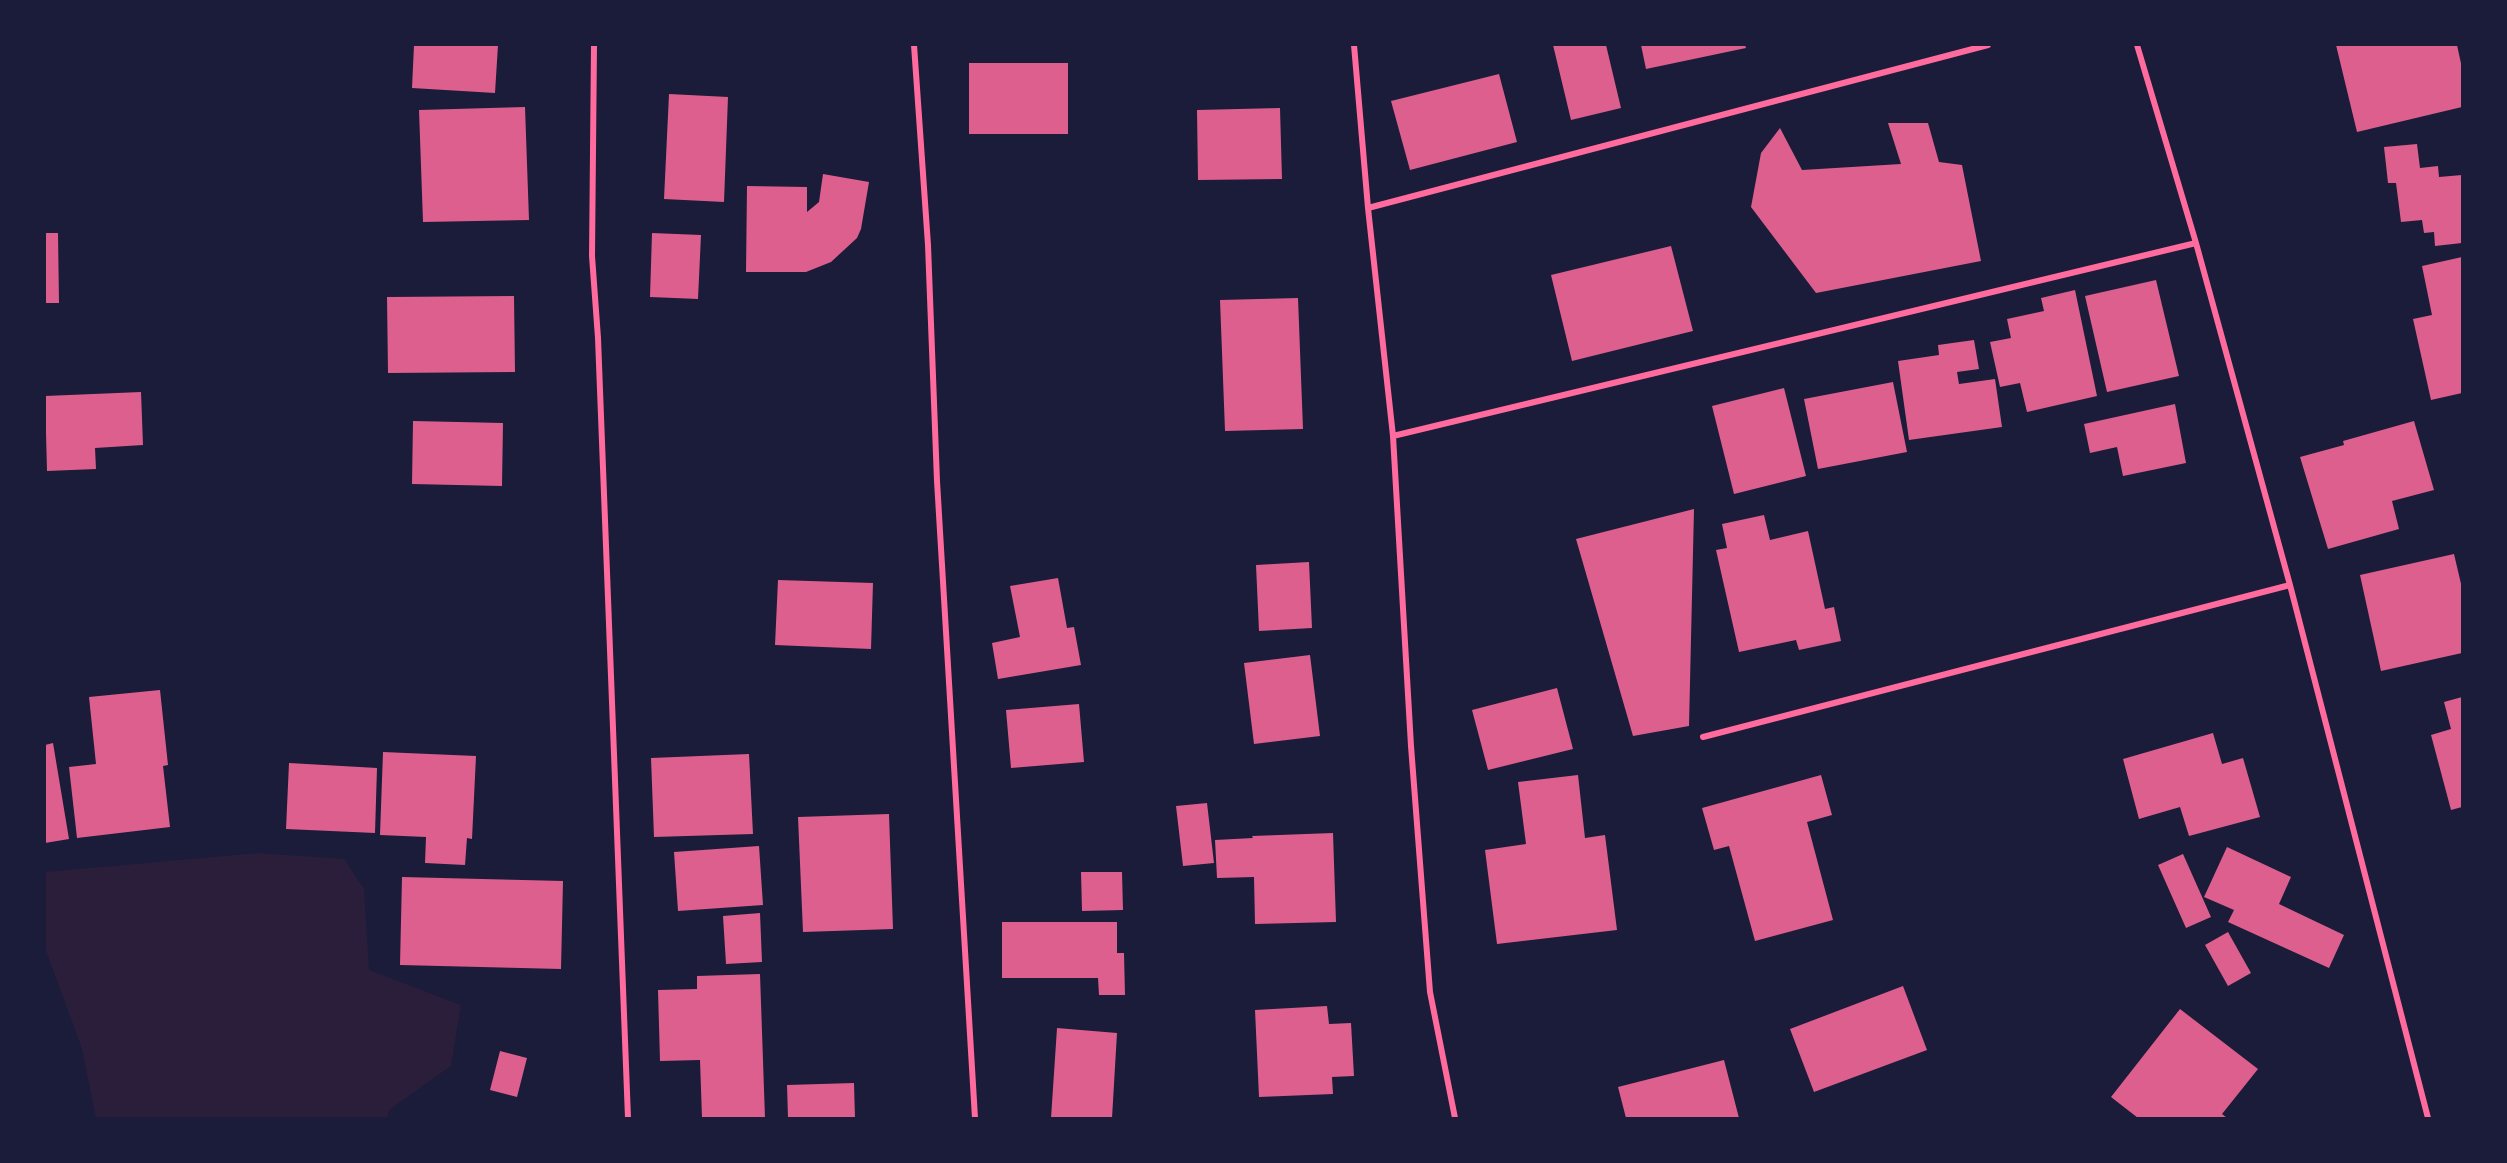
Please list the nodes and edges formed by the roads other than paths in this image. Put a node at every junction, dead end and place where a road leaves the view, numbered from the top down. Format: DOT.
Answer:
graph roads {
  1 [pos="594,45"];
  2 [pos="914,45"];
  3 [pos="1354,45"];
  4 [pos="1988,45"];
  5 [pos="2137,45"];
  6 [pos="1368,208"];
  7 [pos="2196,243"];
  8 [pos="1393,436"];
  9 [pos="2290,585"];
  10 [pos="1703,737"];
  11 [pos="628,1118"];
  12 [pos="975,1118"];
  13 [pos="1455,1118"];
  14 [pos="2428,1118"];
  1 -- 11 [label="street"];
  2 -- 12 [label="street"];
  3 -- 6 [label="street"];
  4 -- 6 [label="street"];
  5 -- 7 [label="street"];
  6 -- 8 [label="street"];
  7 -- 8 [label="street"];
  7 -- 9 [label="street"];
  8 -- 13 [label="street"];
  9 -- 10 [label="street"];
  9 -- 14 [label="street"];
}
